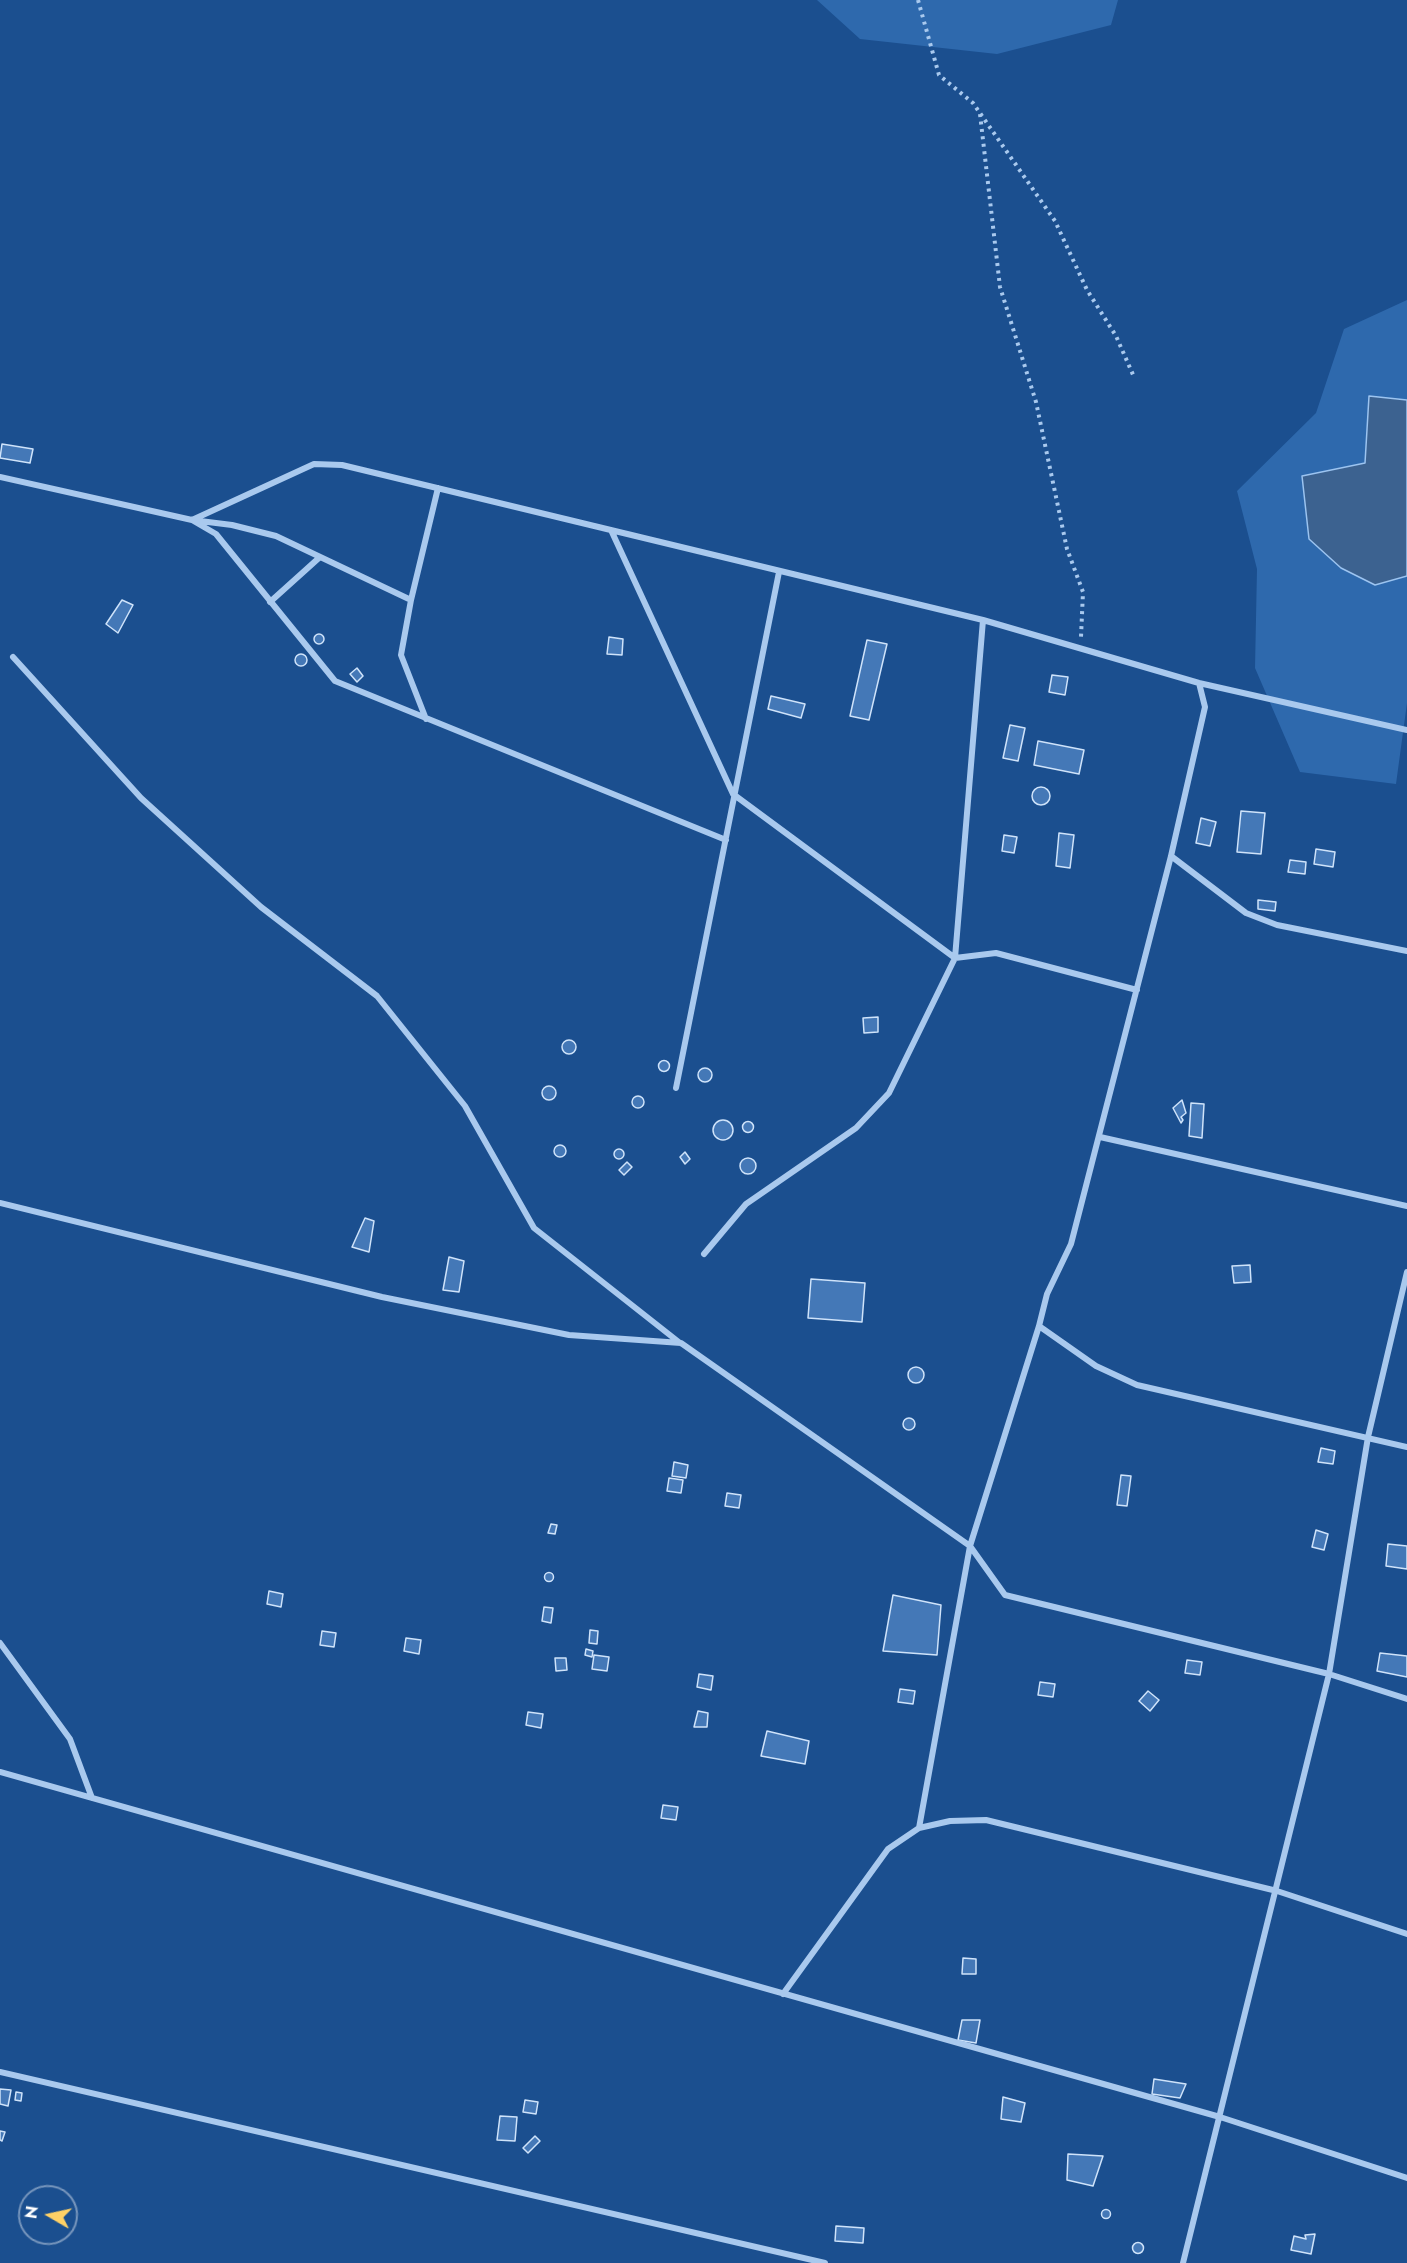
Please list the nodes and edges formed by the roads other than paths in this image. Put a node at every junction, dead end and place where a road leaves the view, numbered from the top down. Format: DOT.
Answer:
graph roads {
  1 [pos="0,477"];
  2 [pos="438,488"];
  3 [pos="192,520"];
  4 [pos="611,531"];
  5 [pos="320,557"];
  6 [pos="779,572"];
  7 [pos="411,600"];
  8 [pos="270,602"];
  9 [pos="983,620"];
  10 [pos="13,657"];
  11 [pos="1199,683"];
  12 [pos="426,719"];
  13 [pos="1407,730"];
  14 [pos="733,794"];
  15 [pos="726,840"];
  16 [pos="1171,856"];
  17 [pos="1407,951"];
  18 [pos="955,958"];
  19 [pos="1137,990"];
  20 [pos="676,1088"];
  21 [pos="1100,1137"];
  22 [pos="0,1203"];
  23 [pos="1407,1206"];
  24 [pos="704,1254"];
  25 [pos="1407,1272"];
  26 [pos="1039,1326"];
  27 [pos="681,1343"];
  28 [pos="1368,1437"];
  29 [pos="1407,1447"];
  30 [pos="970,1546"];
  31 [pos="0,1643"];
  32 [pos="1329,1674"];
  33 [pos="1407,1699"];
  34 [pos="0,1772"];
  35 [pos="92,1798"];
  36 [pos="919,1828"];
  37 [pos="1277,1891"];
  38 [pos="1407,1934"];
  39 [pos="783,1994"];
  40 [pos="0,2072"];
  41 [pos="1220,2117"];
  42 [pos="1407,2178"];
  43 [pos="825,2263"];
  44 [pos="1183,2263"];
  1 -- 3 [label="street"];
  2 -- 3 [label="street"];
  2 -- 4 [label="street"];
  2 -- 7 [label="street"];
  3 -- 5 [label="street"];
  3 -- 8 [label="street"];
  4 -- 6 [label="street"];
  4 -- 14 [label="street"];
  5 -- 7 [label="street"];
  5 -- 8 [label="street"];
  6 -- 9 [label="street"];
  6 -- 14 [label="street"];
  7 -- 12 [label="street"];
  8 -- 12 [label="street"];
  9 -- 11 [label="street"];
  9 -- 18 [label="street"];
  10 -- 27 [label="street"];
  11 -- 13 [label="street"];
  11 -- 16 [label="street"];
  12 -- 15 [label="street"];
  14 -- 15 [label="street"];
  14 -- 18 [label="street"];
  15 -- 20 [label="street"];
  16 -- 17 [label="street"];
  16 -- 19 [label="street"];
  18 -- 19 [label="street"];
  18 -- 24 [label="street"];
  19 -- 21 [label="street"];
  21 -- 23 [label="street"];
  21 -- 26 [label="street"];
  22 -- 27 [label="street"];
  25 -- 28 [label="street"];
  26 -- 28 [label="street"];
  26 -- 30 [label="street"];
  27 -- 30 [label="street"];
  28 -- 29 [label="street"];
  28 -- 32 [label="street"];
  30 -- 32 [label="street"];
  30 -- 36 [label="street"];
  31 -- 35 [label="street"];
  32 -- 33 [label="street"];
  32 -- 37 [label="street"];
  34 -- 35 [label="street"];
  35 -- 39 [label="street"];
  36 -- 37 [label="street"];
  36 -- 39 [label="street"];
  37 -- 38 [label="street"];
  37 -- 41 [label="street"];
  39 -- 41 [label="street"];
  40 -- 43 [label="street"];
  41 -- 42 [label="street"];
  41 -- 44 [label="street"];
}
